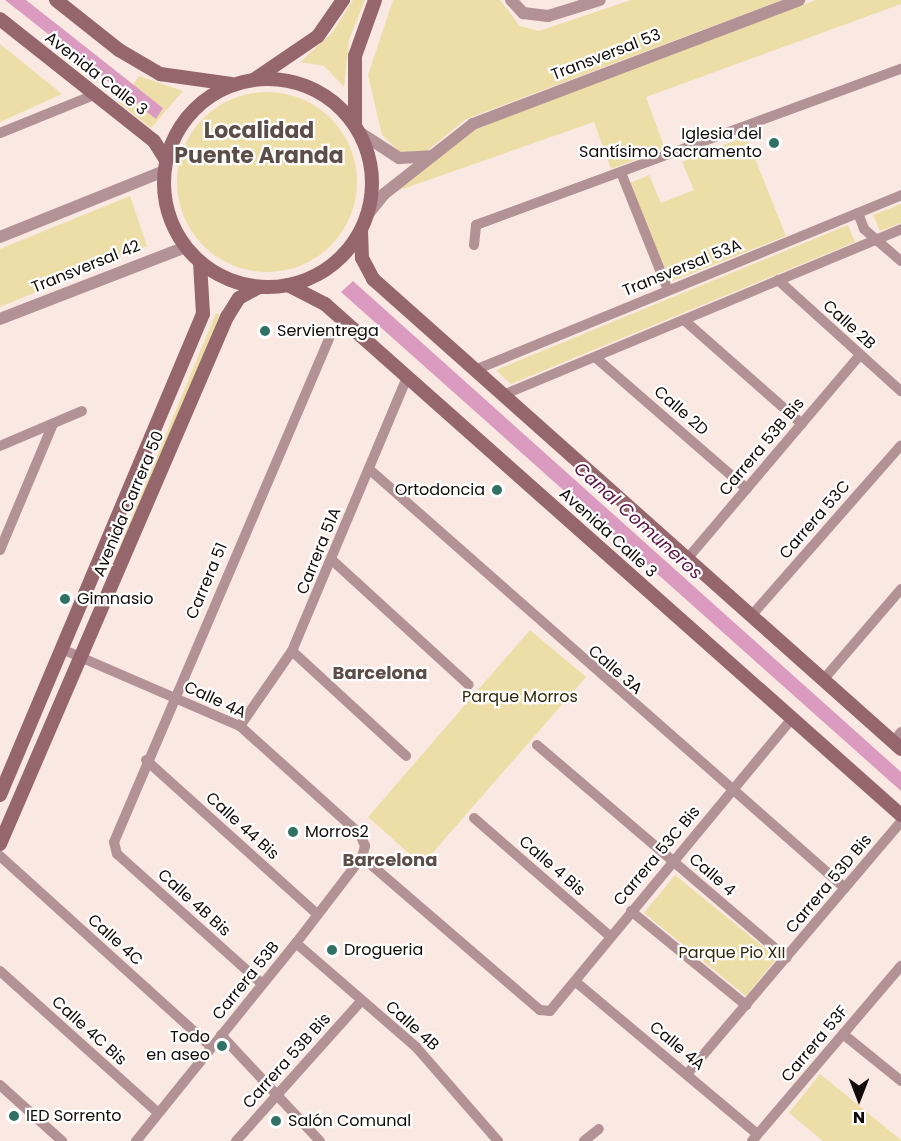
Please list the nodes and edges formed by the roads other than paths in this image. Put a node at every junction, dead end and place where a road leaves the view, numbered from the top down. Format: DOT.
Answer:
graph roads {
  1 [pos="56,0"];
  2 [pos="375,0"];
  3 [pos="511,0"];
  4 [pos="600,0"];
  5 [pos="799,0"];
  6 [pos="337,3"];
  7 [pos="0,19"];
  8 [pos="901,69"];
  9 [pos="252,80"];
  10 [pos="236,84"];
  11 [pos="94,95"];
  12 [pos="357,129"];
  13 [pos="0,133"];
  14 [pos="434,156"];
  15 [pos="165,165"];
  16 [pos="622,175"];
  17 [pos="901,195"];
  18 [pos="858,213"];
  19 [pos="368,214"];
  20 [pos="361,230"];
  21 [pos="901,230"];
  22 [pos="0,237"];
  23 [pos="877,240"];
  24 [pos="474,245"];
  25 [pos="186,247"];
  26 [pos="901,261"];
  27 [pos="200,262"];
  28 [pos="778,280"];
  29 [pos="288,285"];
  30 [pos="259,286"];
  31 [pos="668,290"];
  32 [pos="0,319"];
  33 [pos="684,320"];
  34 [pos="332,332"];
  35 [pos="860,355"];
  36 [pos="595,357"];
  37 [pos="475,370"];
  38 [pos="407,377"];
  39 [pos="901,391"];
  40 [pos="503,395"];
  41 [pos="82,411"];
  42 [pos="53,424"];
  43 [pos="802,424"];
  44 [pos="901,445"];
  45 [pos="0,446"];
  46 [pos="369,469"];
  47 [pos="747,489"];
  48 [pos="0,550"];
  49 [pos="687,559"];
  50 [pos="332,560"];
  51 [pos="901,589"];
  52 [pos="751,615"];
  53 [pos="64,650"];
  54 [pos="292,651"];
  55 [pos="82,657"];
  56 [pos="823,680"];
  57 [pos="470,685"];
  58 [pos="174,698"];
  59 [pos="792,718"];
  60 [pos="240,726"];
  61 [pos="898,741"];
  62 [pos="537,745"];
  63 [pos="406,756"];
  64 [pos="146,760"];
  65 [pos="1,789"];
  66 [pos="730,792"];
  67 [pos="901,815"];
  68 [pos="474,818"];
  69 [pos="901,822"];
  70 [pos="114,842"];
  71 [pos="0,844"];
  72 [pos="0,856"];
  73 [pos="362,857"];
  74 [pos="673,861"];
  75 [pos="845,888"];
  76 [pos="631,911"];
  77 [pos="317,914"];
  78 [pos="611,937"];
  79 [pos="296,943"];
  80 [pos="786,958"];
  81 [pos="901,966"];
  82 [pos="0,971"];
  83 [pos="576,982"];
  84 [pos="261,983"];
  85 [pos="361,1000"];
  86 [pos="746,1005"];
  87 [pos="843,1034"];
  88 [pos="221,1035"];
  89 [pos="210,1046"];
  90 [pos="687,1074"];
  91 [pos="901,1081"];
  92 [pos="0,1085"];
  93 [pos="278,1092"];
  94 [pos="158,1113"];
  95 [pos="599,1129"];
  96 [pos="755,1138"];
  97 [pos="62,1141"];
  98 [pos="136,1141"];
  99 [pos="236,1141"];
  100 [pos="320,1141"];
  101 [pos="498,1141"];
  102 [pos="584,1141"];
  1 -- 10 [label="main road, Avenida Calle 3"];
  2 -- 12 [label="main road"];
  3 -- 4 [label="street"];
  5 -- 14 [label="street, Transversal 53"];
  6 -- 9 [label="main road"];
  7 -- 11 [label="main road, Avenida Calle 3"];
  8 -- 16 [label="street"];
  9 -- 10 [label="main road"];
  9 -- 12 [label="main road"];
  10 -- 15 [label="main road"];
  11 -- 13 [label="street"];
  11 -- 15 [label="main road, Avenida Calle 3"];
  12 -- 14 [label="street"];
  12 -- 19 [label="main road"];
  14 -- 19 [label="street, Transversal 53"];
  15 -- 22 [label="street"];
  15 -- 25 [label="main road"];
  16 -- 24 [label="street"];
  16 -- 31 [label="street"];
  17 -- 18 [label="street, Transversal 53A"];
  18 -- 23 [label="street"];
  18 -- 31 [label="street, Transversal 53A"];
  19 -- 20 [label="main road"];
  20 -- 29 [label="main road"];
  20 -- 37 [label="main road, Avenida Calle 3"];
  21 -- 23 [label="street"];
  23 -- 26 [label="street"];
  23 -- 28 [label="street"];
  25 -- 27 [label="main road"];
  25 -- 32 [label="street, Transversal 42"];
  27 -- 30 [label="main road"];
  27 -- 53 [label="main road, Avenida Carrera 50"];
  28 -- 33 [label="street"];
  28 -- 35 [label="street, Calle 2B"];
  29 -- 30 [label="main road"];
  29 -- 38 [label="main road, Avenida Calle 3"];
  30 -- 55 [label="main road, Avenida Carrera 50"];
  31 -- 37 [label="street, Transversal 53A"];
  33 -- 36 [label="street"];
  33 -- 43 [label="street"];
  34 -- 58 [label="street, Carrera 51"];
  35 -- 39 [label="street, Calle 2B"];
  35 -- 43 [label="street, Carrera 53B Bis"];
  36 -- 40 [label="street"];
  36 -- 47 [label="street, Calle 2D"];
  37 -- 40 [label="main road, Avenida Calle 3"];
  38 -- 46 [label="street, Carrera 51A"];
  38 -- 59 [label="main road, Avenida Calle 3"];
  40 -- 49 [label="main road, Avenida Calle 3"];
  41 -- 42 [label="street"];
  42 -- 45 [label="street"];
  42 -- 48 [label="street"];
  43 -- 47 [label="street, Carrera 53B Bis"];
  44 -- 52 [label="street, Carrera 53C"];
  46 -- 50 [label="street, Carrera 51A"];
  46 -- 66 [label="street, Calle 3A"];
  47 -- 49 [label="street, Carrera 53B Bis"];
  49 -- 52 [label="main road, Avenida Calle 3"];
  50 -- 54 [label="street, Carrera 51A"];
  50 -- 57 [label="street"];
  51 -- 56 [label="street"];
  52 -- 56 [label="main road, Avenida Calle 3"];
  53 -- 55 [label="street, Calle 4A"];
  53 -- 65 [label="main road, Avenida Carrera 50"];
  54 -- 60 [label="street, Carrera 51A"];
  54 -- 63 [label="street"];
  55 -- 58 [label="street, Calle 4A"];
  55 -- 71 [label="main road, Avenida Carrera 50"];
  56 -- 61 [label="main road, Avenida Calle 3"];
  58 -- 60 [label="street, Calle 4A"];
  58 -- 64 [label="street, Carrera 51"];
  59 -- 66 [label="street, Carrera 53C Bis"];
  59 -- 67 [label="main road, Avenida Calle 3"];
  60 -- 73 [label="street, Calle 4A"];
  62 -- 74 [label="street, Calle 4"];
  64 -- 70 [label="street, Carrera 51"];
  64 -- 77 [label="street, Calle 44 Bis"];
  66 -- 74 [label="street, Carrera 53C Bis"];
  66 -- 75 [label="street, Calle 3A"];
  68 -- 78 [label="street, Calle 4 Bis"];
  69 -- 75 [label="street, Carrera 53D Bis"];
  70 -- 84 [label="street, Calle 4B Bis"];
  72 -- 89 [label="street, Calle 4C"];
  73 -- 77 [label="street, Carrera 53B"];
  73 -- 83 [label="street, Carrera 53C Bis"];
  74 -- 76 [label="street, Carrera 53C Bis"];
  74 -- 80 [label="street, Calle 4"];
  75 -- 80 [label="street, Carrera 53D Bis"];
  76 -- 78 [label="street, Carrera 53C Bis"];
  76 -- 86 [label="street"];
  77 -- 79 [label="street, Carrera 53B"];
  78 -- 83 [label="street, Carrera 53C Bis"];
  79 -- 84 [label="street, Carrera 53B"];
  79 -- 85 [label="street, Calle 4B"];
  80 -- 86 [label="street, Carrera 53D Bis"];
  81 -- 87 [label="street, Carrera 53F"];
  82 -- 94 [label="street, Calle 4C Bis"];
  83 -- 90 [label="street, Calle 4A"];
  84 -- 88 [label="street, Carrera 53B"];
  85 -- 93 [label="street, Carrera 53B Bis"];
  85 -- 101 [label="street, Calle 4B"];
  86 -- 90 [label="street, Carrera 53D Bis"];
  87 -- 91 [label="street"];
  87 -- 96 [label="street, Carrera 53F"];
  88 -- 89 [label="street, Carrera 53B"];
  88 -- 93 [label="street"];
  89 -- 94 [label="street, Carrera 53B"];
  90 -- 96 [label="street, Calle 4A"];
  92 -- 97 [label="street"];
  93 -- 99 [label="street, Carrera 53B Bis"];
  93 -- 100 [label="street"];
  94 -- 98 [label="street, Carrera 53B"];
  95 -- 102 [label="street"];
}
